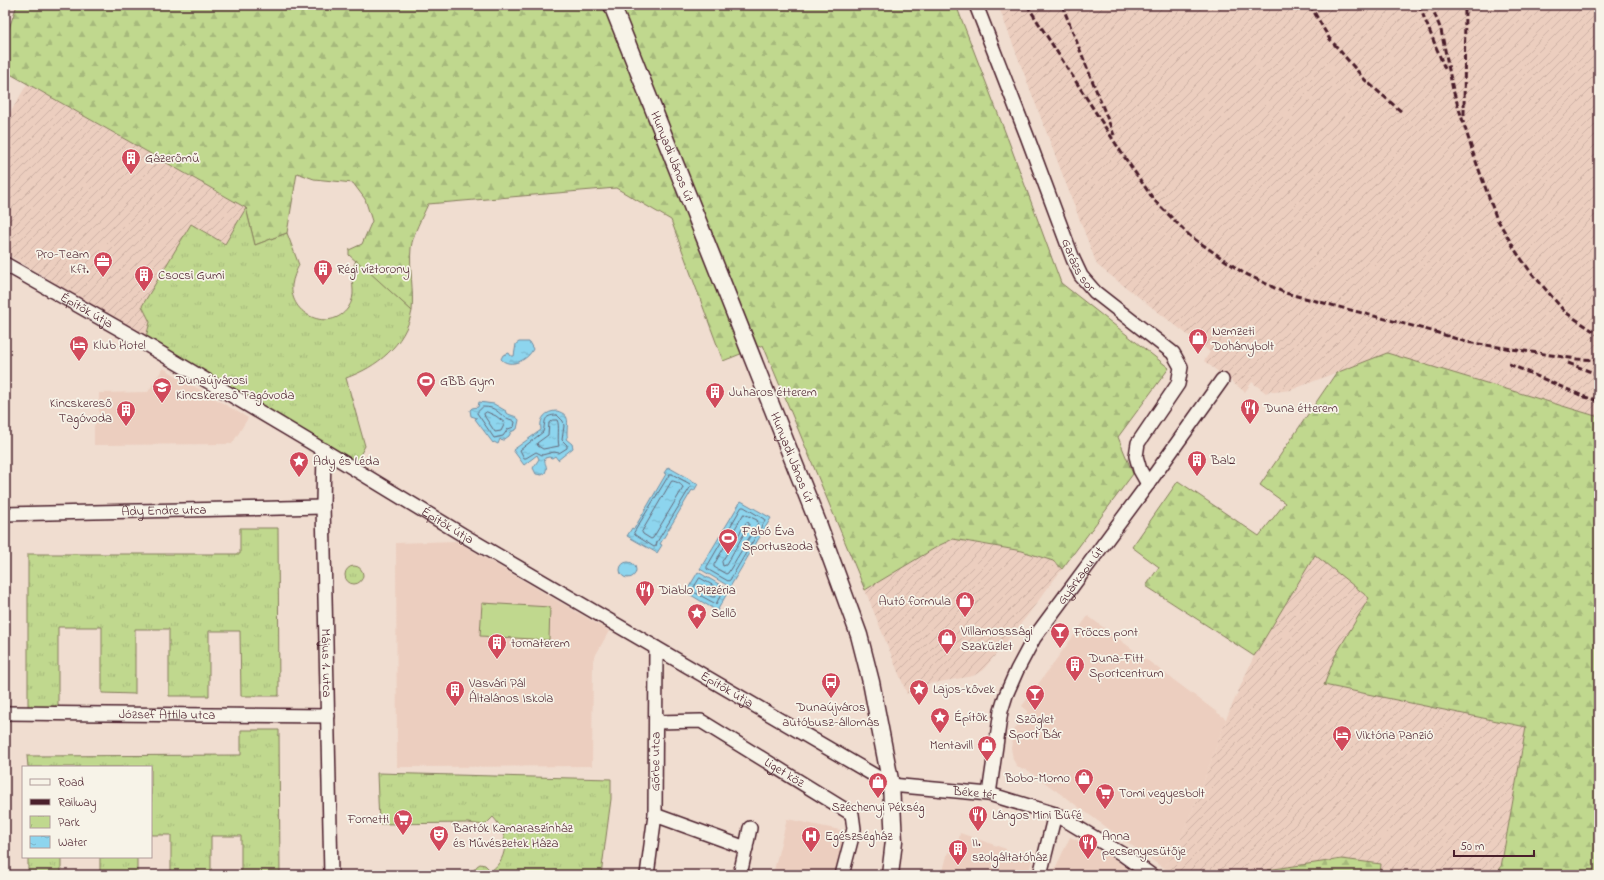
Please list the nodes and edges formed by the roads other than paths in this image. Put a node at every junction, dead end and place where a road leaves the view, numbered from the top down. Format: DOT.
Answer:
graph roads {
  1 [pos="612,5"];
  2 [pos="976,5"];
  3 [pos="5,264"];
  4 [pos="1222,380"];
  5 [pos="324,450"];
  6 [pos="1148,484"];
  7 [pos="323,507"];
  8 [pos="5,514"];
  9 [pos="656,648"];
  10 [pos="6,713"];
  11 [pos="328,716"];
  12 [pos="656,722"];
  13 [pos="891,785"];
  14 [pos="989,794"];
  15 [pos="1055,814"];
  16 [pos="655,815"];
  17 [pos="750,828"];
  18 [pos="746,848"];
  19 [pos="331,875"];
  20 [pos="647,875"];
  21 [pos="740,875"];
  22 [pos="842,875"];
  23 [pos="890,875"];
  24 [pos="1040,875"];
  25 [pos="1151,875"];
  1 -- 13 [label="street, Hunyadi János út"];
  2 -- 6 [label="street, Garázs sor"];
  3 -- 5 [label="street, Építők útja"];
  4 -- 6 [label="street, Gyárkapu út"];
  5 -- 7 [label="street, Május 1. utca"];
  5 -- 9 [label="street, Építők útja"];
  6 -- 14 [label="street, Gyárkapu út"];
  7 -- 8 [label="street, Ady Endre utca"];
  7 -- 11 [label="street, Május 1. utca"];
  9 -- 12 [label="street, Görbe utca"];
  9 -- 13 [label="street, Építők útja"];
  10 -- 11 [label="street, József Attila utca"];
  11 -- 19 [label="street, Május 1. utca"];
  12 -- 16 [label="street, Görbe utca"];
  12 -- 22 [label="street, Liget köz"];
  13 -- 14 [label="street, Béke tér"];
  13 -- 23 [label="street, Hunyadi János út"];
  14 -- 15 [label="street, Béke tér"];
  15 -- 24 [label="street"];
  15 -- 25 [label="street, Béke tér"];
  16 -- 18 [label="street"];
  16 -- 20 [label="street, Görbe utca"];
  17 -- 18 [label="street"];
  18 -- 21 [label="street"];
}
